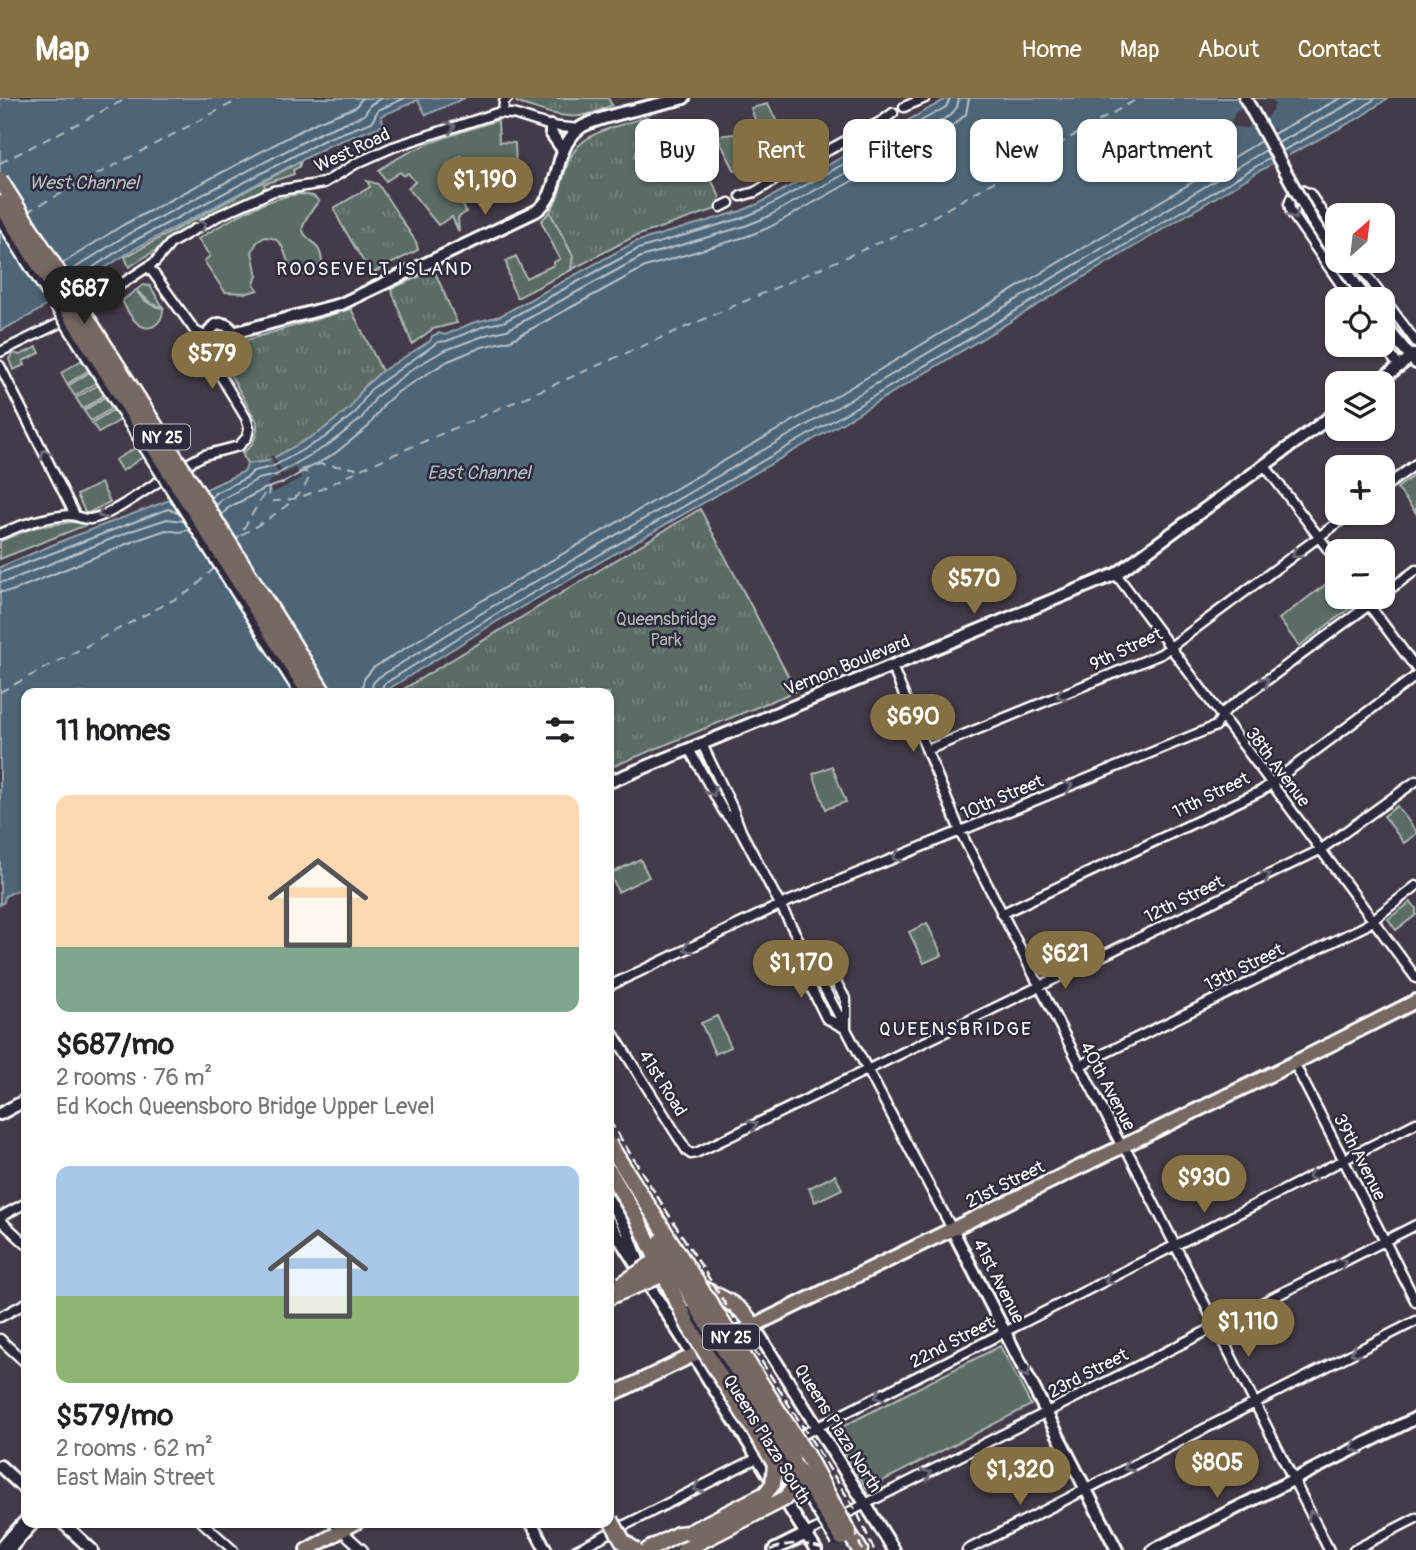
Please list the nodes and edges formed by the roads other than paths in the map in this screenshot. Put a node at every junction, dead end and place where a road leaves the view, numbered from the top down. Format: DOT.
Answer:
graph roads {
  1 [pos="508,98"];
  2 [pos="684,98"];
  3 [pos="925,98"];
  4 [pos="1245,98"];
  5 [pos="904,107"];
  6 [pos="503,113"];
  7 [pos="894,113"];
  8 [pos="551,126"];
  9 [pos="579,129"];
  10 [pos="563,150"];
  11 [pos="829,150"];
  12 [pos="0,180"];
  13 [pos="772,182"];
  14 [pos="0,187"];
  15 [pos="741,196"];
  16 [pos="0,203"];
  17 [pos="0,210"];
  18 [pos="1325,217"];
  19 [pos="0,220"];
  20 [pos="1325,240"];
  21 [pos="1325,261"];
  22 [pos="149,267"];
  23 [pos="1365,273"];
  24 [pos="233,333"];
  25 [pos="1395,337"];
  26 [pos="212,342"];
  27 [pos="1416,342"];
  28 [pos="0,352"];
  29 [pos="1392,357"];
  30 [pos="1414,358"];
  31 [pos="0,366"];
  32 [pos="1399,366"];
  33 [pos="1393,371"];
  34 [pos="1325,421"];
  35 [pos="1416,464"];
  36 [pos="1265,466"];
  37 [pos="1395,479"];
  38 [pos="75,515"];
  39 [pos="1335,525"];
  40 [pos="0,534"];
  41 [pos="1319,537"];
  42 [pos="1325,545"];
  43 [pos="1416,570"];
  44 [pos="1116,575"];
  45 [pos="1395,586"];
  46 [pos="1364,609"];
  47 [pos="1372,609"];
  48 [pos="1169,648"];
  49 [pos="892,666"];
  50 [pos="1416,667"];
  51 [pos="1416,676"];
  52 [pos="296,688"];
  53 [pos="304,688"];
  54 [pos="304,688"];
  55 [pos="318,688"];
  56 [pos="318,688"];
  57 [pos="1221,718"];
  58 [pos="702,744"];
  59 [pos="689,749"];
  60 [pos="927,750"];
  61 [pos="614,780"];
  62 [pos="1416,781"];
  63 [pos="1270,784"];
  64 [pos="741,831"];
  65 [pos="960,831"];
  66 [pos="1320,850"];
  67 [pos="1416,886"];
  68 [pos="780,905"];
  69 [pos="1001,914"];
  70 [pos="1372,920"];
  71 [pos="800,944"];
  72 [pos="1416,978"];
  73 [pos="614,984"];
  74 [pos="1039,987"];
  75 [pos="1416,1001"];
  76 [pos="846,1029"];
  77 [pos="614,1035"];
  78 [pos="1294,1063"];
  79 [pos="1079,1066"];
  80 [pos="868,1070"];
  81 [pos="21,1103"];
  82 [pos="0,1114"];
  83 [pos="1416,1123"];
  84 [pos="1122,1147"];
  85 [pos="614,1152"];
  86 [pos="691,1154"];
  87 [pos="614,1160"];
  88 [pos="1344,1160"];
  89 [pos="614,1179"];
  90 [pos="614,1179"];
  91 [pos="614,1179"];
  92 [pos="614,1192"];
  93 [pos="21,1206"];
  94 [pos="614,1208"];
  95 [pos="650,1217"];
  96 [pos="0,1219"];
  97 [pos="1416,1225"];
  98 [pos="952,1229"];
  99 [pos="614,1230"];
  100 [pos="21,1239"];
  101 [pos="1385,1241"];
  102 [pos="1174,1246"];
  103 [pos="650,1273"];
  104 [pos="614,1291"];
  105 [pos="1416,1302"];
  106 [pos="21,1306"];
  107 [pos="0,1317"];
  108 [pos="1416,1321"];
  109 [pos="753,1325"];
  110 [pos="1216,1327"];
  111 [pos="1006,1332"];
  112 [pos="0,1339"];
  113 [pos="694,1355"];
  114 [pos="21,1358"];
  115 [pos="614,1394"];
  116 [pos="1254,1403"];
  117 [pos="1047,1413"];
  118 [pos="1416,1418"];
  119 [pos="817,1428"];
  120 [pos="759,1457"];
  121 [pos="0,1466"];
  122 [pos="1294,1479"];
  123 [pos="21,1485"];
  124 [pos="1086,1489"];
  125 [pos="866,1505"];
  126 [pos="1416,1518"];
  127 [pos="21,1526"];
  128 [pos="29,1528"];
  129 [pos="68,1528"];
  130 [pos="209,1528"];
  131 [pos="336,1528"];
  132 [pos="338,1528"];
  133 [pos="534,1528"];
  134 [pos="613,1528"];
  135 [pos="614,1528"];
  136 [pos="688,1533"];
  137 [pos="806,1534"];
  138 [pos="844,1543"];
  139 [pos="0,1549"];
  140 [pos="543,1549"];
  141 [pos="9,1550"];
  142 [pos="92,1550"];
  143 [pos="233,1550"];
  144 [pos="307,1550"];
  145 [pos="363,1550"];
  146 [pos="576,1550"];
  147 [pos="624,1550"];
  148 [pos="635,1550"];
  149 [pos="648,1550"];
  150 [pos="669,1550"];
  151 [pos="684,1550"];
  152 [pos="695,1550"];
  153 [pos="774,1550"];
  154 [pos="816,1550"];
  155 [pos="860,1550"];
  156 [pos="894,1550"];
  157 [pos="967,1550"];
  158 [pos="1117,1550"];
  159 [pos="1153,1550"];
  160 [pos="1329,1550"];
  161 [pos="1354,1550"];
  1 -- 6 [label="street"];
  2 -- 9 [label="main road"];
  3 -- 5 [label="street"];
  4 -- 20 [label="main road, bridge"];
  6 -- 8 [label="street, West Road"];
  22 -- 6 [label="street, West Road, one-way"];
  7 -- 11 [label="street"];
  8 -- 9 [label="street, West Road"];
  8 -- 10 [label="main road"];
  9 -- 10 [label="main road"];
  10 -- 24 [label="main road"];
  12 -- 55 [label="highway, NY 25, bridge"];
  13 -- 15 [label="street"];
  14 -- 56 [label="highway, bridge"];
  16 -- 53 [label="highway, bridge"];
  17 -- 54 [label="highway, NY 25, bridge"];
  18 -- 21 [label="street, one-way"];
  19 -- 52 [label="street, bridge"];
  22 -- 26 [label="street"];
  22 -- 28 [label="street, West Road"];
  23 -- 27 [label="street"];
  24 -- 26 [label="main road"];
  24 -- 26 [label="main road"];
  25 -- 30 [label="main road"];
  26 -- 38 [label="street, one-way"];
  29 -- 32 [label="street"];
  30 -- 32 [label="main road"];
  38 -- 31 [label="street, one-way"];
  32 -- 33 [label="main road"];
  34 -- 36 [label="main road, Vernon Boulevard"];
  35 -- 37 [label="street"];
  36 -- 41 [label="street"];
  36 -- 44 [label="main road, Vernon Boulevard"];
  38 -- 40 [label="street"];
  39 -- 41 [label="street, 9th Street"];
  41 -- 42 [label="street"];
  41 -- 48 [label="street, 9th Street, one-way"];
  43 -- 45 [label="street, 10th Street"];
  44 -- 48 [label="street, 38th Avenue"];
  44 -- 49 [label="main road, Vernon Boulevard"];
  57 -- 46 [label="street, 10th Street, one-way"];
  47 -- 50 [label="street"];
  48 -- 57 [label="street, 38th Avenue"];
  48 -- 60 [label="street, 9th Street, one-way"];
  49 -- 58 [label="main road, Vernon Boulevard"];
  49 -- 60 [label="street, 40th Avenue"];
  51 -- 63 [label="street, 11th Street"];
  57 -- 63 [label="street, 38th Avenue"];
  65 -- 57 [label="street, 10th Street, one-way"];
  58 -- 59 [label="main road, Vernon Boulevard"];
  58 -- 64 [label="street, 41st Avenue"];
  59 -- 61 [label="main road, Vernon Boulevard"];
  59 -- 64 [label="street, 41st Avenue, one-way"];
  60 -- 65 [label="street, 40th Avenue"];
  62 -- 66 [label="street, 12th Street"];
  63 -- 66 [label="street, 38th Avenue"];
  63 -- 69 [label="street, 11th Street"];
  64 -- 68 [label="street, 41st Avenue"];
  65 -- 68 [label="street, 10th Street, one-way"];
  65 -- 69 [label="street, 40th Avenue"];
  66 -- 70 [label="street, 38th Avenue"];
  74 -- 66 [label="street, 12th Street, one-way"];
  67 -- 70 [label="street, 13th Street"];
  68 -- 71 [label="street, 41st Avenue"];
  68 -- 73 [label="street, 10th Street, one-way"];
  69 -- 74 [label="street, 40th Avenue"];
  70 -- 72 [label="street, 38th Avenue"];
  70 -- 79 [label="street, 13th Street"];
  71 -- 76 [label="street, 41st Avenue"];
  71 -- 76 [label="street, 41st Avenue"];
  74 -- 79 [label="street, 40th Avenue"];
  74 -- 80 [label="street, 12th Street"];
  75 -- 78 [label="main road, 21st Street"];
  76 -- 80 [label="street, 41st Avenue"];
  77 -- 86 [label="street, 41st Road"];
  78 -- 84 [label="main road, 21st Street"];
  78 -- 88 [label="street, 39th Avenue"];
  79 -- 84 [label="street, 40th Avenue"];
  86 -- 80 [label="street, 12th Street, one-way"];
  80 -- 98 [label="street, 41st Avenue"];
  81 -- 82 [label="main road"];
  83 -- 88 [label="street, 22nd Street"];
  84 -- 98 [label="main road, 21st Street"];
  84 -- 102 [label="street, 40th Avenue"];
  85 -- 138 [label="highway, NY 25, bridge"];
  87 -- 95 [label="highway, bridge"];
  88 -- 101 [label="street, 39th Avenue"];
  88 -- 102 [label="street, 22nd Street, one-way"];
  89 -- 138 [label="highway, NY 25, bridge"];
  90 -- 103 [label="highway"];
  91 -- 136 [label="highway, bridge"];
  92 -- 138 [label="street, bridge"];
  93 -- 96 [label="street"];
  94 -- 103 [label="main road, Queens Plaza South"];
  95 -- 151 [label="highway, bridge"];
  95 -- 152 [label="highway, bridge"];
  96 -- 100 [label="street"];
  97 -- 101 [label="street, 23rd Street"];
  98 -- 109 [label="main road, 21st Street"];
  98 -- 111 [label="main road, 41st Avenue"];
  99 -- 103 [label="main road, Queens Plaza South"];
  101 -- 105 [label="street, 39th Avenue"];
  110 -- 101 [label="street, 23rd Street, one-way"];
  102 -- 110 [label="street, 40th Avenue"];
  102 -- 111 [label="street, 22nd Street, one-way"];
  103 -- 104 [label="highway, bridge"];
  103 -- 109 [label="highway"];
  103 -- 113 [label="main road, Queens Plaza South"];
  106 -- 107 [label="street"];
  108 -- 116 [label="street, one-way"];
  109 -- 113 [label="main road, 21st Street"];
  109 -- 119 [label="main road, Queens Plaza North"];
  110 -- 116 [label="street, 40th Avenue"];
  110 -- 117 [label="street, 23rd Street"];
  111 -- 117 [label="main road, 41st Avenue, one-way"];
  111 -- 119 [label="street, 22nd Street, one-way"];
  112 -- 114 [label="street"];
  113 -- 115 [label="main road, 21st Street"];
  113 -- 120 [label="main road, Queens Plaza South"];
  116 -- 122 [label="street, 40th Avenue"];
  116 -- 124 [label="street, one-way"];
  117 -- 124 [label="main road, 41st Avenue"];
  125 -- 117 [label="street, 23rd Street, one-way"];
  118 -- 122 [label="main road, one-way"];
  119 -- 120 [label="street, 22nd Street"];
  119 -- 125 [label="main road, Queens Plaza North"];
  120 -- 137 [label="main road, Queens Plaza South"];
  120 -- 146 [label="street, 22nd Street, one-way"];
  121 -- 123 [label="main road"];
  122 -- 159 [label="main road"];
  160 -- 122 [label="street, 40th Avenue, one-way"];
  124 -- 157 [label="street"];
  124 -- 158 [label="main road, 41st Avenue"];
  125 -- 137 [label="street, 23rd Street"];
  125 -- 156 [label="main road, Queens Plaza North"];
  126 -- 161 [label="street"];
  127 -- 139 [label="main road"];
  128 -- 141 [label="main road"];
  129 -- 142 [label="main road"];
  130 -- 143 [label="street"];
  131 -- 144 [label="main road"];
  132 -- 145 [label="street"];
  133 -- 140 [label="main road"];
  134 -- 147 [label="highway, bridge"];
  135 -- 148 [label="highway, bridge"];
  136 -- 149 [label="highway"];
  136 -- 150 [label="highway"];
  137 -- 153 [label="main road, 23rd Street"];
  137 -- 154 [label="main road, Queens Plaza South"];
  138 -- 155 [label="highway, NY 25"];
}
